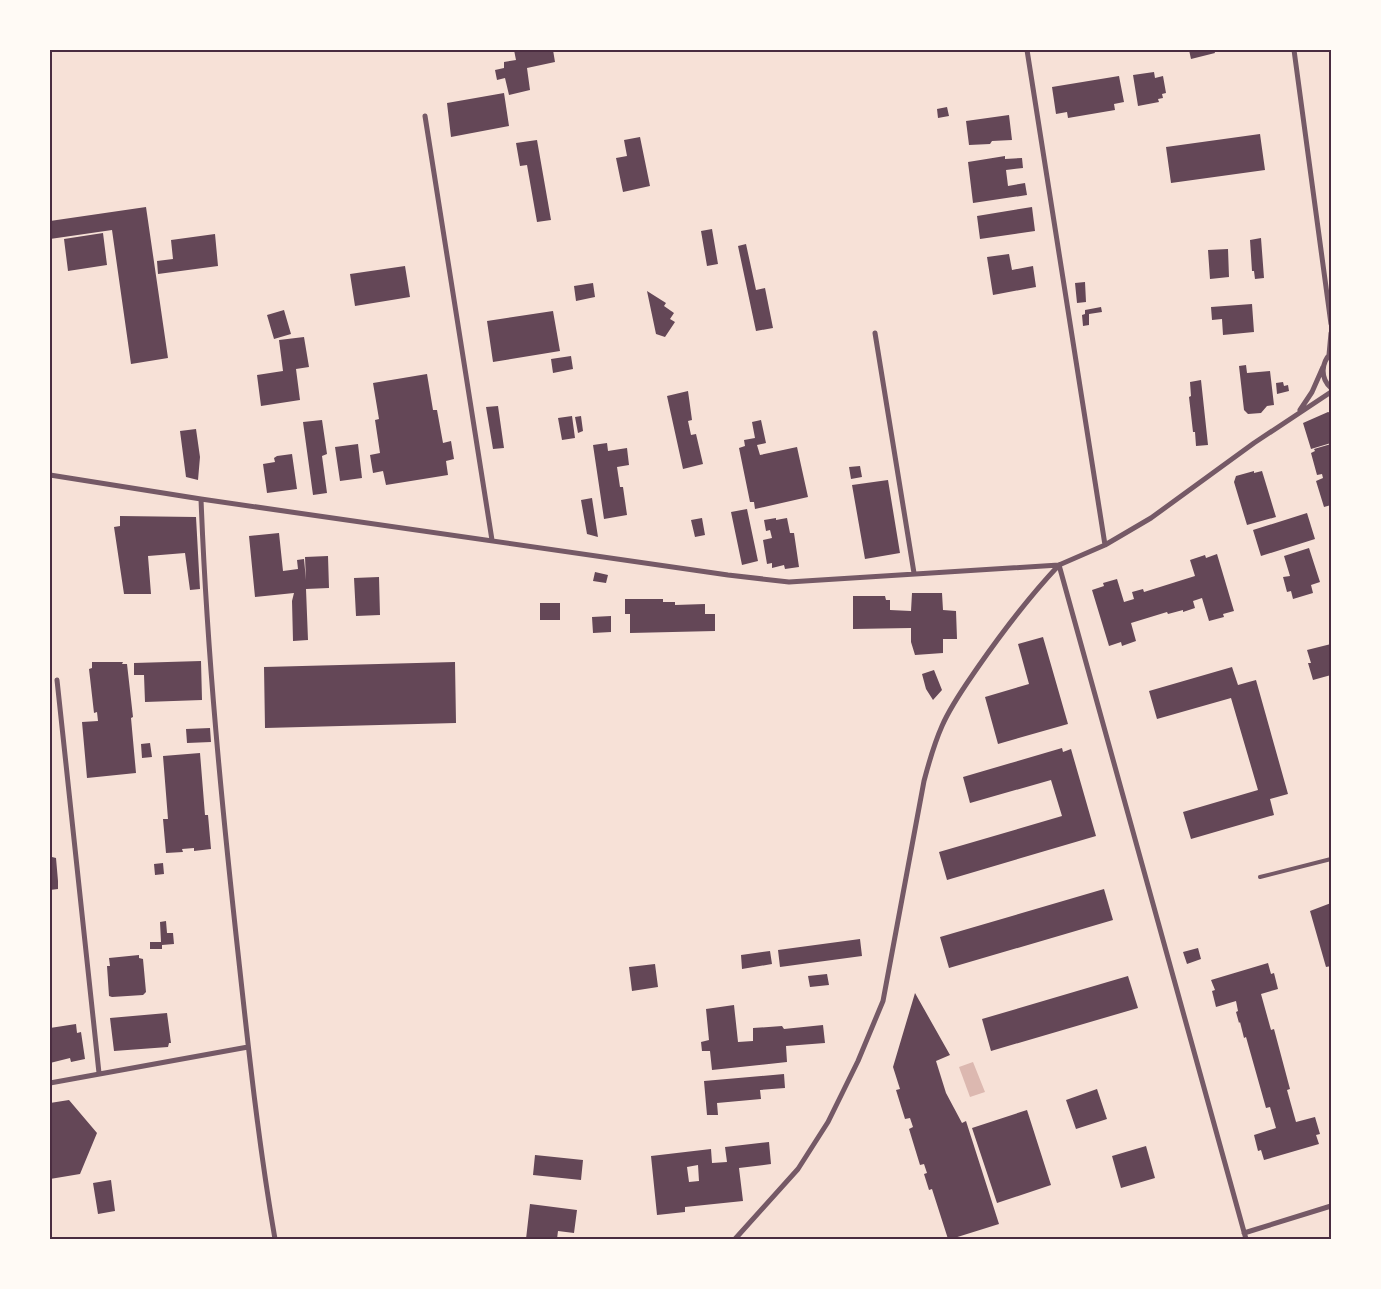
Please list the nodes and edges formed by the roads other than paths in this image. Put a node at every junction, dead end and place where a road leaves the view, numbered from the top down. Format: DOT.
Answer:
graph roads {
  1 [pos="1027,50"];
  2 [pos="1294,50"];
  3 [pos="425,116"];
  4 [pos="1331,324"];
  5 [pos="875,333"];
  6 [pos="1331,333"];
  7 [pos="1330,354"];
  8 [pos="1323,367"];
  9 [pos="1331,388"];
  10 [pos="1331,392"];
  11 [pos="1299,411"];
  12 [pos="50,475"];
  13 [pos="201,499"];
  14 [pos="492,540"];
  15 [pos="1105,545"];
  16 [pos="1059,564"];
  17 [pos="914,573"];
  18 [pos="57,680"];
  19 [pos="1331,858"];
  20 [pos="1260,877"];
  21 [pos="248,1047"];
  22 [pos="99,1073"];
  23 [pos="50,1083"];
  24 [pos="1331,1206"];
  25 [pos="1245,1236"];
  26 [pos="274,1239"];
  27 [pos="735,1239"];
  1 -- 15 [label="street"];
  2 -- 4 [label="street"];
  3 -- 14 [label="street"];
  5 -- 17 [label="street"];
  6 -- 7 [label="street"];
  7 -- 8 [label="street"];
  8 -- 9 [label="street"];
  8 -- 11 [label="street"];
  10 -- 11 [label="street"];
  11 -- 15 [label="street"];
  12 -- 13 [label="street"];
  13 -- 14 [label="street"];
  13 -- 21 [label="street"];
  14 -- 17 [label="street"];
  15 -- 16 [label="street"];
  16 -- 17 [label="street"];
  16 -- 25 [label="street"];
  16 -- 27 [label="street"];
  18 -- 22 [label="street"];
  19 -- 20 [label="lane"];
  21 -- 22 [label="street"];
  21 -- 26 [label="street"];
  22 -- 23 [label="street"];
  24 -- 25 [label="street"];
}
